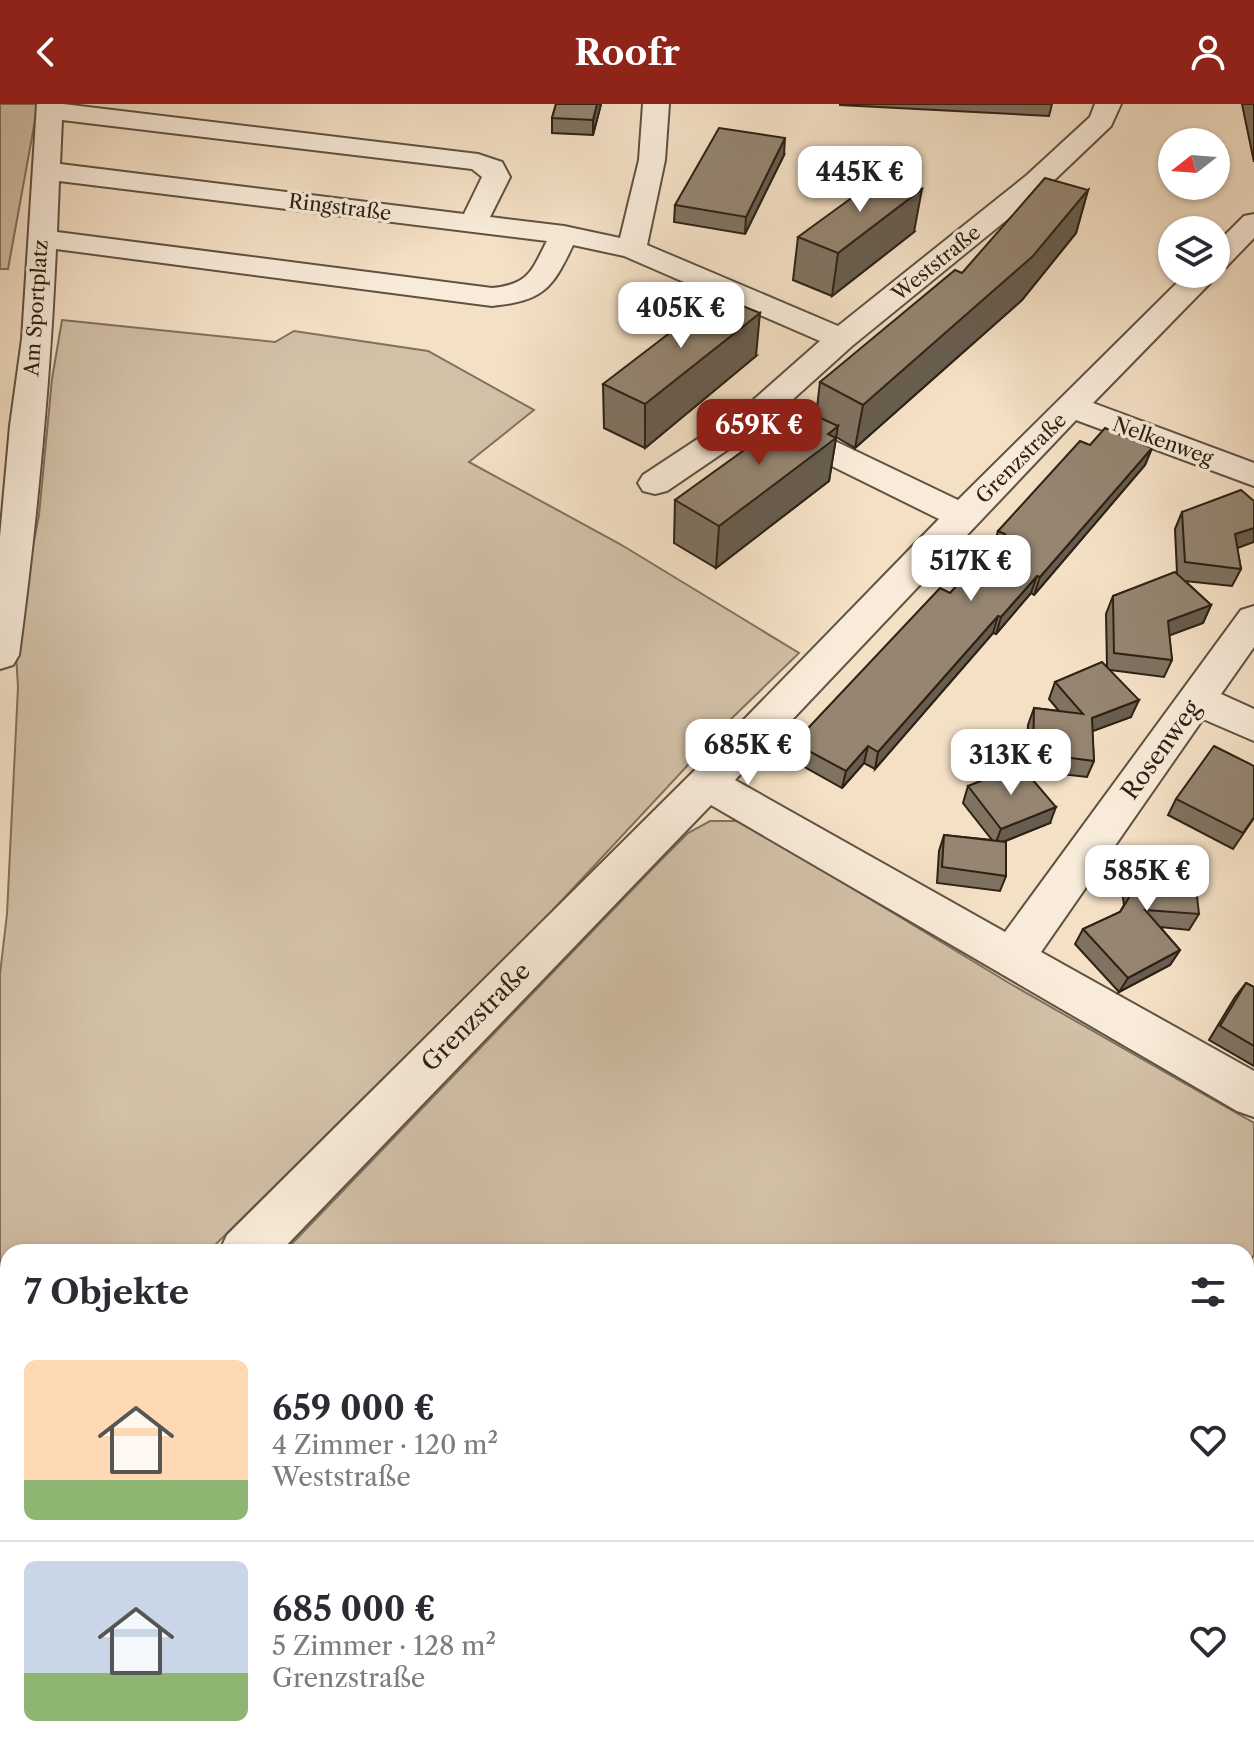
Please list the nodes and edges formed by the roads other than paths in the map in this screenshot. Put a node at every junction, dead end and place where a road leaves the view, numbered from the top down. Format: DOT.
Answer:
graph roads {
  1 [pos="656,104"];
  2 [pos="1108,104"];
  3 [pos="49,107"];
  4 [pos="299,142"];
  5 [pos="47,171"];
  6 [pos="272,179"];
  7 [pos="332,206"];
  8 [pos="1254,222"];
  9 [pos="473,224"];
  10 [pos="564,235"];
  11 [pos="41,238"];
  12 [pos="1230,247"];
  13 [pos="632,249"];
  14 [pos="290,270"];
  15 [pos="1189,288"];
  16 [pos="841,339"];
  17 [pos="1072,407"];
  18 [pos="755,416"];
  19 [pos="1254,475"];
  20 [pos="655,483"];
  21 [pos="962,516"];
  22 [pos="1254,619"];
  23 [pos="0,655"];
  24 [pos="1198,700"];
  25 [pos="1254,726"];
  26 [pos="707,783"];
  27 [pos="1012,957"];
  28 [pos="1254,1096"];
  29 [pos="253,1244"];
  1 -- 13 [label="street"];
  2 -- 16 [label="street, Weststraße"];
  3 -- 4 [label="street"];
  3 -- 5 [label="street, Am Sportplatz"];
  4 -- 6 [label="street"];
  4 -- 9 [label="street"];
  5 -- 6 [label="street, Ringstraße"];
  5 -- 11 [label="street, Am Sportplatz"];
  6 -- 7 [label="street, Ringstraße"];
  7 -- 9 [label="street, Ringstraße"];
  7 -- 14 [label="street"];
  8 -- 12 [label="street"];
  9 -- 10 [label="street, Ringstraße"];
  10 -- 13 [label="street, Ringstraße"];
  10 -- 14 [label="street"];
  11 -- 14 [label="street"];
  11 -- 23 [label="street, Am Sportplatz"];
  13 -- 16 [label="street, Ringstraße"];
  15 -- 17 [label="street, Grenzstraße"];
  16 -- 18 [label="street, Weststraße"];
  17 -- 19 [label="street, Nelkenweg"];
  17 -- 21 [label="street, Grenzstraße"];
  18 -- 20 [label="street, Weststraße"];
  18 -- 21 [label="street"];
  21 -- 26 [label="street, Grenzstraße"];
  22 -- 24 [label="street, Rosenweg"];
  24 -- 25 [label="street"];
  24 -- 27 [label="street, Rosenweg"];
  26 -- 27 [label="street"];
  26 -- 29 [label="street, Grenzstraße"];
  27 -- 28 [label="street"];
}
